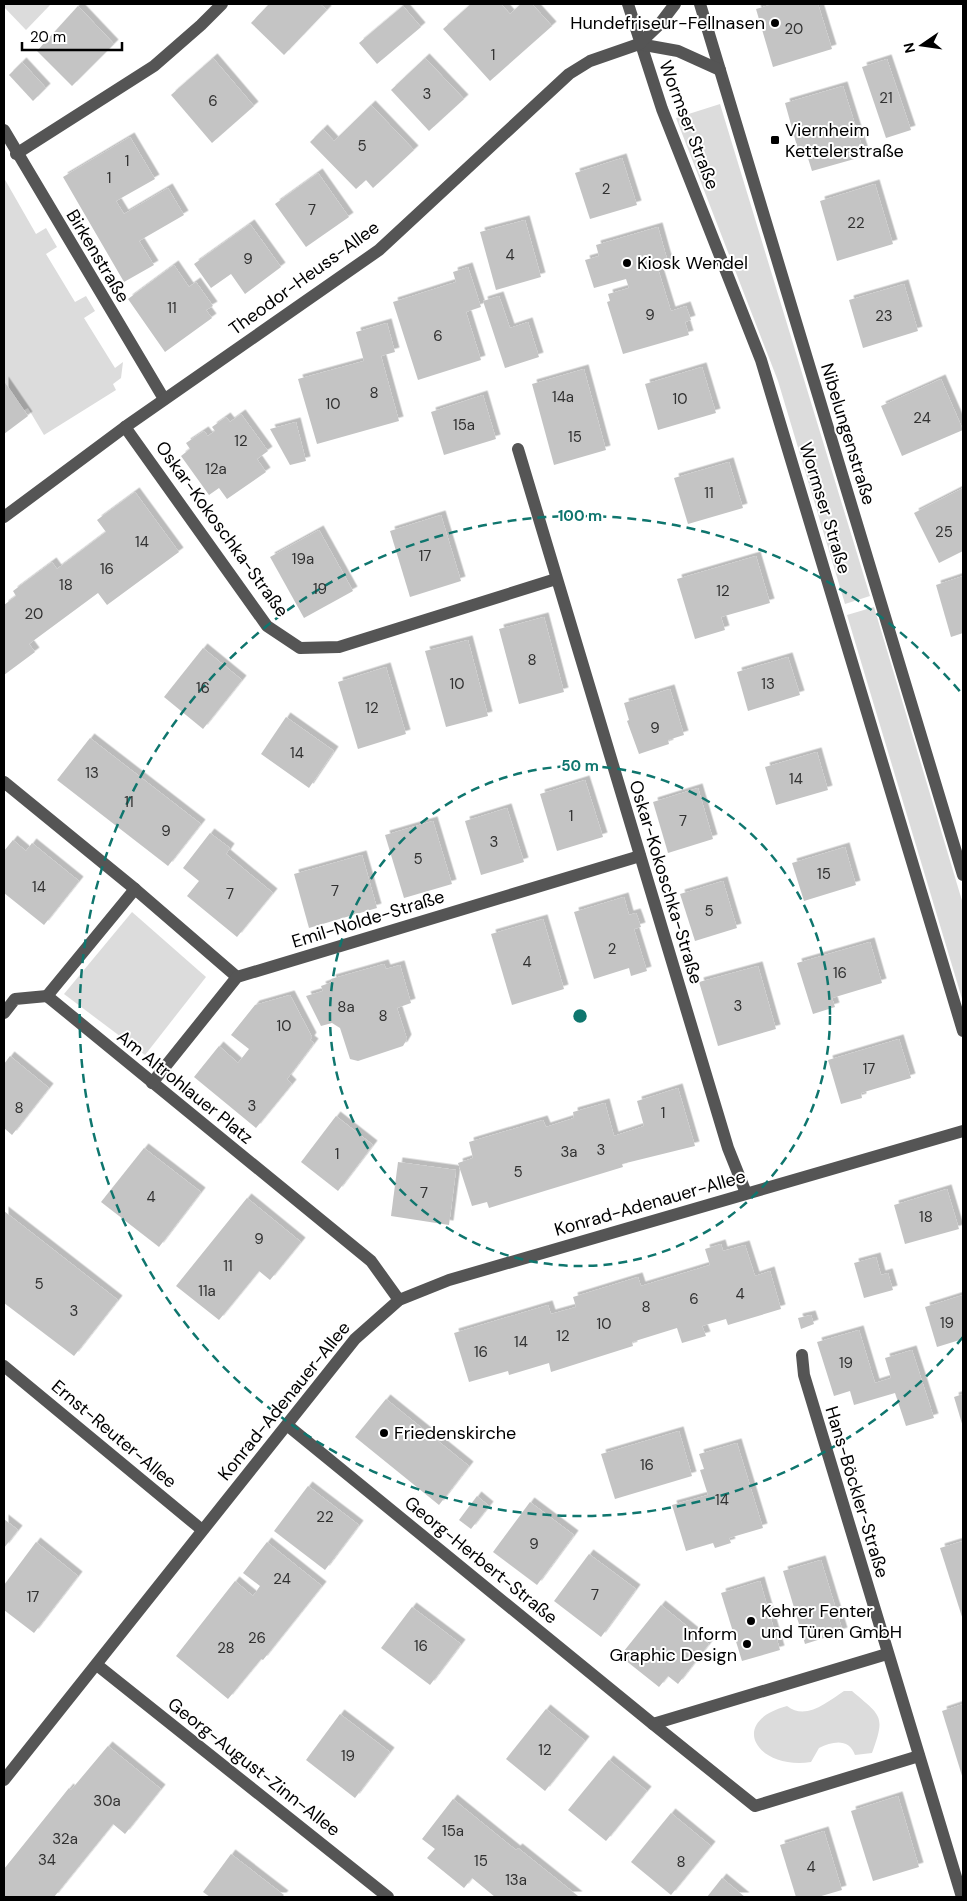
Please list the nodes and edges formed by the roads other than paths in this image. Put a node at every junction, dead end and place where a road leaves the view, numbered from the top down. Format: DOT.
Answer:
graph roads {
  1 [pos="222,4"];
  2 [pos="628,4"];
  3 [pos="675,4"];
  4 [pos="700,4"];
  5 [pos="639,44"];
  6 [pos="720,70"];
  7 [pos="4,130"];
  8 [pos="16,154"];
  9 [pos="164,399"];
  10 [pos="125,427"];
  11 [pos="518,449"];
  12 [pos="4,517"];
  13 [pos="556,579"];
  14 [pos="4,782"];
  15 [pos="640,856"];
  16 [pos="963,875"];
  17 [pos="135,889"];
  18 [pos="237,976"];
  19 [pos="47,996"];
  20 [pos="4,1013"];
  21 [pos="963,1031"];
  22 [pos="152,1084"];
  23 [pos="963,1131"];
  24 [pos="746,1193"];
  25 [pos="399,1300"];
  26 [pos="802,1355"];
  27 [pos="4,1366"];
  28 [pos="287,1425"];
  29 [pos="201,1529"];
  30 [pos="887,1654"];
  31 [pos="97,1665"];
  32 [pos="653,1724"];
  33 [pos="919,1756"];
  34 [pos="4,1780"];
  35 [pos="373,1892"];
  36 [pos="388,1897"];
  37 [pos="962,1897"];
  1 -- 8 [label="street"];
  2 -- 5 [label="street, Wormser Straße"];
  3 -- 5 [label="street"];
  4 -- 6 [label="street, Nibelungenstraße"];
  5 -- 6 [label="street"];
  5 -- 9 [label="street, Theodor-Heuss-Allee"];
  5 -- 21 [label="street, Wormser Straße"];
  6 -- 16 [label="street, Nibelungenstraße"];
  7 -- 8 [label="street, Birkenstraße"];
  8 -- 9 [label="street, Birkenstraße"];
  9 -- 10 [label="street, Theodor-Heuss-Allee"];
  10 -- 12 [label="street, Theodor-Heuss-Allee"];
  10 -- 13 [label="street, Oskar-Kokoschka-Straße"];
  11 -- 13 [label="street, Oskar-Kokoschka-Straße"];
  13 -- 15 [label="street, Oskar-Kokoschka-Straße"];
  14 -- 17 [label="street"];
  15 -- 18 [label="street, Emil-Nolde-Straße"];
  15 -- 24 [label="street, Oskar-Kokoschka-Straße"];
  17 -- 18 [label="street"];
  17 -- 19 [label="street"];
  18 -- 22 [label="street"];
  19 -- 20 [label="street"];
  19 -- 22 [label="street, Am Altrohlauer Platz"];
  22 -- 25 [label="street, Am Altrohlauer Platz"];
  23 -- 24 [label="street, Konrad-Adenauer-Allee"];
  24 -- 25 [label="street, Konrad-Adenauer-Allee"];
  25 -- 28 [label="street, Konrad-Adenauer-Allee"];
  26 -- 30 [label="street, Hans-Böckler-Straße"];
  27 -- 29 [label="street, Ernst-Reuter-Allee"];
  28 -- 29 [label="street, Konrad-Adenauer-Allee"];
  28 -- 32 [label="street, Georg-Herbert-Straße"];
  29 -- 31 [label="street, Konrad-Adenauer-Allee"];
  30 -- 32 [label="street"];
  30 -- 33 [label="street, Hans-Böckler-Straße"];
  31 -- 34 [label="street, Konrad-Adenauer-Allee"];
  31 -- 35 [label="street, Georg-August-Zinn-Allee"];
  32 -- 33 [label="street, Georg-Herbert-Straße"];
  33 -- 37 [label="street, Hans-Böckler-Straße"];
  35 -- 36 [label="street, Georg-August-Zinn-Allee"];
}
